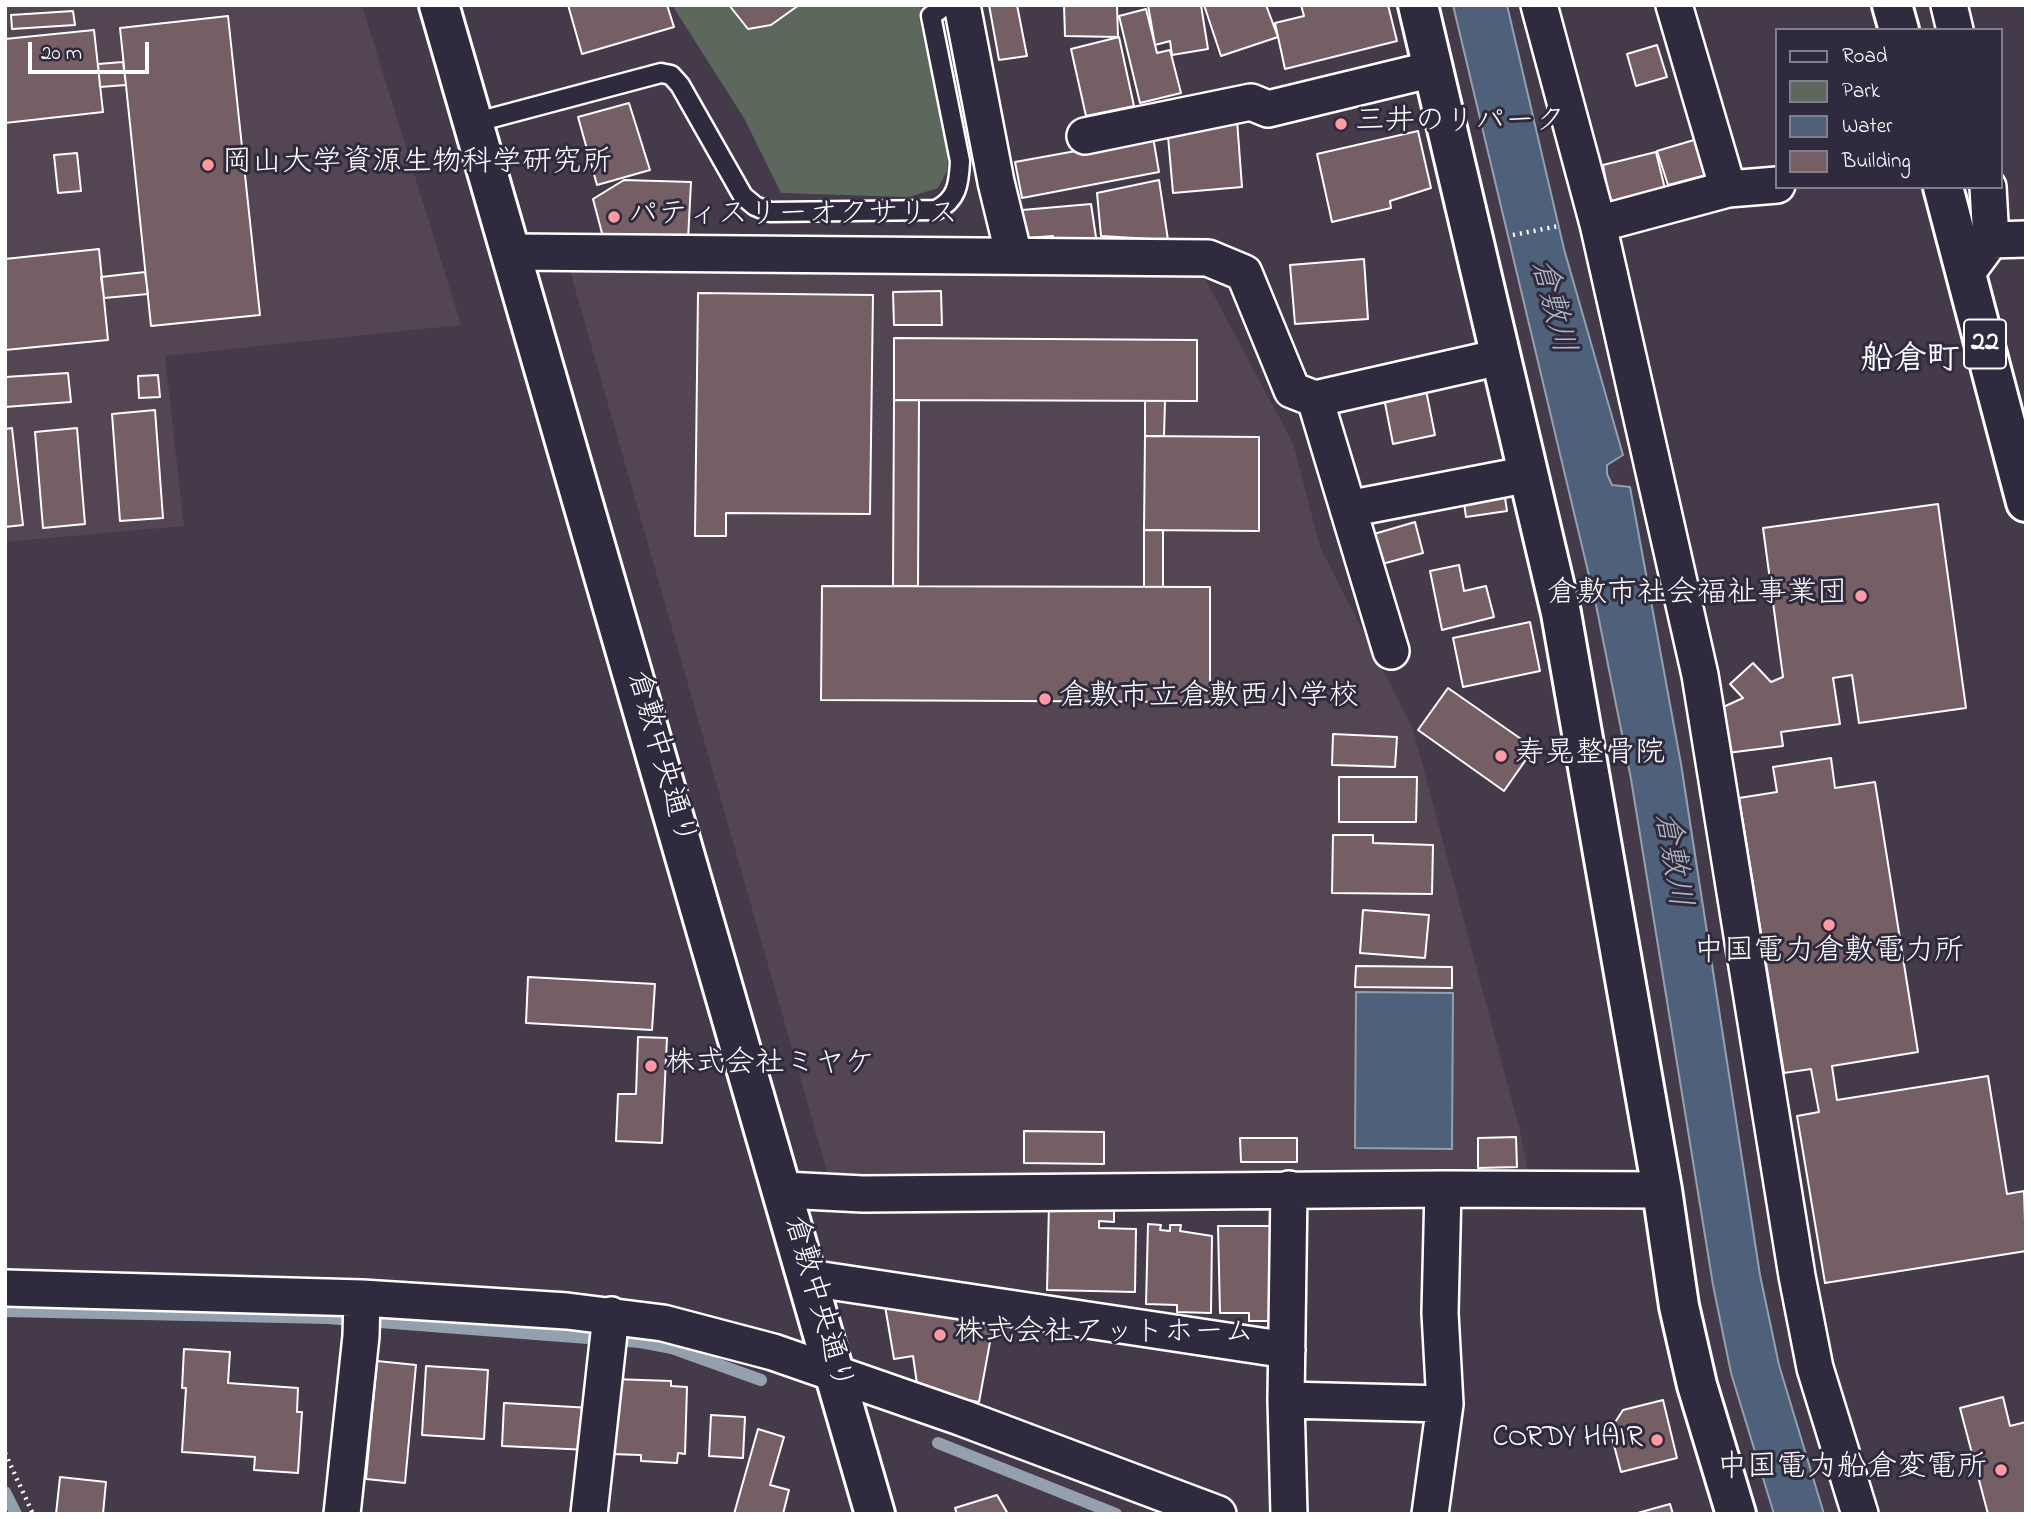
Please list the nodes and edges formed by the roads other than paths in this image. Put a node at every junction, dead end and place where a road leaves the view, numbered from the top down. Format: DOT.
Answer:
graph roads {
  1 [pos="439,5"];
  2 [pos="1418,5"];
  3 [pos="1539,5"];
  4 [pos="1674,5"];
  5 [pos="1892,5"];
  6 [pos="1950,5"];
  7 [pos="953,6"];
  8 [pos="1898,28"];
  9 [pos="1955,28"];
  10 [pos="1433,69"];
  11 [pos="473,123"];
  12 [pos="1085,136"];
  13 [pos="1776,185"];
  14 [pos="1728,189"];
  15 [pos="1944,189"];
  16 [pos="1988,189"];
  17 [pos="1583,224"];
  18 [pos="2026,239"];
  19 [pos="1992,240"];
  20 [pos="513,252"];
  21 [pos="1014,256"];
  22 [pos="1966,274"];
  23 [pos="1500,357"];
  24 [pos="1315,399"];
  25 [pos="1529,474"];
  26 [pos="2026,502"];
  27 [pos="1348,509"];
  28 [pos="1391,651"];
  29 [pos="1289,1189"];
  30 [pos="1443,1189"];
  31 [pos="784,1190"];
  32 [pos="1662,1190"];
  33 [pos="808,1278"];
  34 [pos="5,1288"];
  35 [pos="362,1314"];
  36 [pos="609,1332"];
  37 [pos="1287,1350"];
  38 [pos="835,1374"];
  39 [pos="1286,1400"];
  40 [pos="1446,1404"];
  41 [pos="342,1514"];
  42 [pos="589,1514"];
  43 [pos="875,1514"];
  44 [pos="1218,1514"];
  45 [pos="1289,1514"];
  46 [pos="1430,1514"];
  47 [pos="1736,1514"];
  48 [pos="1860,1514"];
  1 -- 11 [label="street, 倉敷中央通り"];
  2 -- 10 [label="street"];
  3 -- 17 [label="street"];
  4 -- 14 [label="street"];
  5 -- 8 [label="street"];
  6 -- 9 [label="street"];
  7 -- 11 [label="lane"];
  7 -- 21 [label="street"];
  10 -- 12 [label="street"];
  10 -- 23 [label="street"];
  11 -- 20 [label="street, 倉敷中央通り"];
  13 -- 14 [label="street"];
  14 -- 17 [label="street"];
  15 -- 22 [label="street, 22"];
  16 -- 19 [label="street"];
  17 -- 48 [label="street"];
  18 -- 19 [label="street"];
  19 -- 22 [label="street"];
  20 -- 21 [label="street"];
  20 -- 31 [label="street, 倉敷中央通り"];
  21 -- 24 [label="street"];
  22 -- 26 [label="street, 22"];
  23 -- 24 [label="street"];
  23 -- 25 [label="street"];
  24 -- 27 [label="street"];
  25 -- 27 [label="street"];
  25 -- 32 [label="street"];
  27 -- 28 [label="street"];
  29 -- 30 [label="street"];
  29 -- 31 [label="street"];
  29 -- 37 [label="street"];
  30 -- 32 [label="street"];
  30 -- 40 [label="street"];
  31 -- 33 [label="street, 倉敷中央通り"];
  32 -- 47 [label="street"];
  33 -- 37 [label="street"];
  33 -- 38 [label="street, 倉敷中央通り"];
  34 -- 35 [label="street"];
  35 -- 36 [label="street"];
  35 -- 41 [label="street"];
  36 -- 38 [label="street"];
  36 -- 42 [label="street"];
  37 -- 39 [label="street"];
  38 -- 43 [label="street, 倉敷中央通り"];
  38 -- 44 [label="street"];
  39 -- 40 [label="street"];
  39 -- 45 [label="street"];
  40 -- 46 [label="street"];
}
